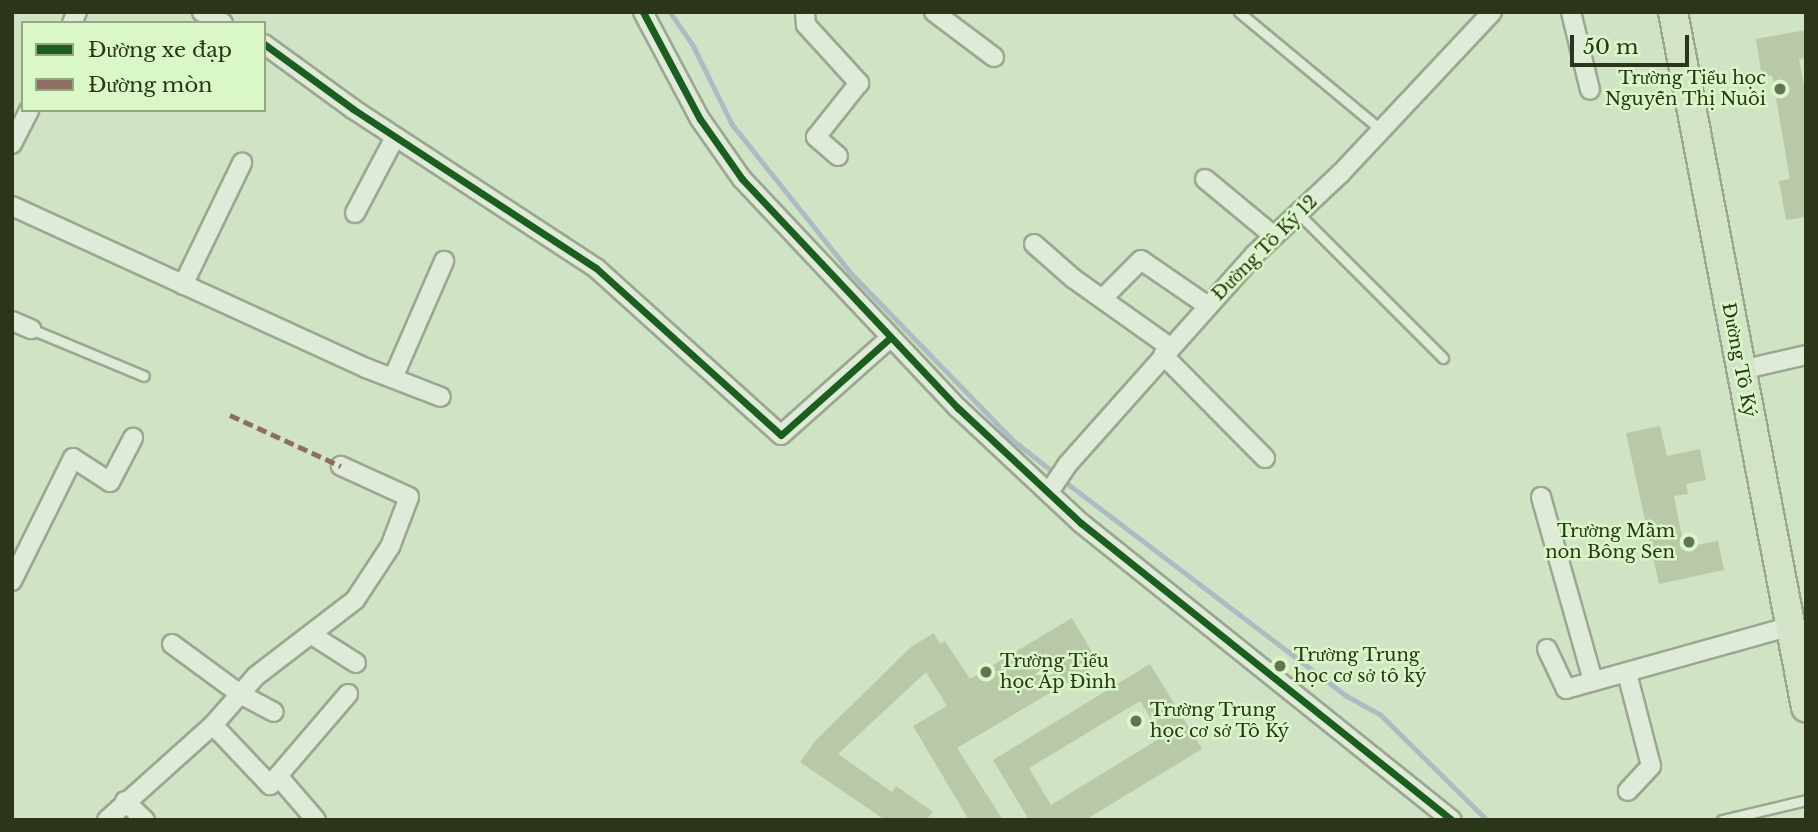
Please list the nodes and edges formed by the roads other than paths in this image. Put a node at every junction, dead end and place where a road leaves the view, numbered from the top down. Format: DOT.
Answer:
graph roads {
  1 [pos="202,12"];
  2 [pos="643,12"];
  3 [pos="805,12"];
  4 [pos="934,12"];
  5 [pos="1238,12"];
  6 [pos="1492,12"];
  7 [pos="1571,12"];
  8 [pos="1673,12"];
  9 [pos="1690,12"];
  10 [pos="219,21"];
  11 [pos="266,45"];
  12 [pos="994,57"];
  13 [pos="1590,90"];
  14 [pos="28,112"];
  15 [pos="1381,130"];
  16 [pos="395,137"];
  17 [pos="12,145"];
  18 [pos="838,156"];
  19 [pos="242,163"];
  20 [pos="1205,179"];
  21 [pos="12,205"];
  22 [pos="355,213"];
  23 [pos="1298,213"];
  24 [pos="1274,236"];
  25 [pos="1034,244"];
  26 [pos="444,261"];
  27 [pos="183,285"];
  28 [pos="1104,297"];
  29 [pos="1208,306"];
  30 [pos="12,321"];
  31 [pos="31,329"];
  32 [pos="891,337"];
  33 [pos="1167,351"];
  34 [pos="1806,355"];
  35 [pos="1443,358"];
  36 [pos="1750,368"];
  37 [pos="144,376"];
  38 [pos="393,378"];
  39 [pos="441,397"];
  40 [pos="133,438"];
  41 [pos="1265,458"];
  42 [pos="341,466"];
  43 [pos="1052,489"];
  44 [pos="1541,497"];
  45 [pos="12,581"];
  46 [pos="1798,621"];
  47 [pos="312,635"];
  48 [pos="172,644"];
  49 [pos="1547,649"];
  50 [pos="356,663"];
  51 [pos="1627,673"];
  52 [pos="1593,681"];
  53 [pos="240,694"];
  54 [pos="348,694"];
  55 [pos="1806,707"];
  56 [pos="274,712"];
  57 [pos="213,725"];
  58 [pos="278,776"];
  59 [pos="1628,791"];
  60 [pos="1806,800"];
  61 [pos="125,801"];
  62 [pos="107,820"];
  63 [pos="145,820"];
  64 [pos="316,820"];
  65 [pos="1452,820"];
  66 [pos="1722,820"];
  1 -- 10 [label="street"];
  2 -- 32 [label="street"];
  3 -- 18 [label="street"];
  4 -- 12 [label="street"];
  5 -- 15 [label="lane"];
  6 -- 15 [label="street, Đường Tô Ký 12"];
  7 -- 13 [label="street"];
  8 -- 36 [label="main road, Đường Tô Ký"];
  9 -- 36 [label="main road, Đường Tô Ký"];
  11 -- 16 [label="street"];
  14 -- 17 [label="street"];
  15 -- 23 [label="street, Đường Tô Ký 12"];
  16 -- 22 [label="street"];
  16 -- 32 [label="street"];
  19 -- 27 [label="street"];
  20 -- 24 [label="street"];
  21 -- 27 [label="street"];
  23 -- 24 [label="street, Đường Tô Ký 12"];
  23 -- 35 [label="lane"];
  24 -- 29 [label="street, Đường Tô Ký 12"];
  25 -- 28 [label="street"];
  26 -- 38 [label="street"];
  27 -- 38 [label="street"];
  28 -- 29 [label="street"];
  28 -- 33 [label="street"];
  29 -- 33 [label="street, Đường Tô Ký 12"];
  30 -- 31 [label="street"];
  31 -- 37 [label="lane"];
  32 -- 43 [label="street"];
  33 -- 41 [label="street"];
  33 -- 43 [label="street, Đường Tô Ký 12"];
  34 -- 36 [label="street"];
  36 -- 46 [label="main road, Đường Tô Ký"];
  38 -- 39 [label="street"];
  40 -- 45 [label="street"];
  42 -- 47 [label="street"];
  43 -- 65 [label="street"];
  44 -- 52 [label="street"];
  46 -- 51 [label="street"];
  46 -- 55 [label="main road, Đường Tô Ký"];
  47 -- 50 [label="street"];
  47 -- 53 [label="street"];
  48 -- 53 [label="street"];
  49 -- 52 [label="street"];
  51 -- 52 [label="street"];
  51 -- 59 [label="street"];
  53 -- 56 [label="street"];
  53 -- 57 [label="street"];
  54 -- 58 [label="street"];
  57 -- 58 [label="street"];
  57 -- 61 [label="street"];
  58 -- 64 [label="street"];
  60 -- 66 [label="lane"];
  61 -- 62 [label="street"];
  61 -- 63 [label="street"];
}
